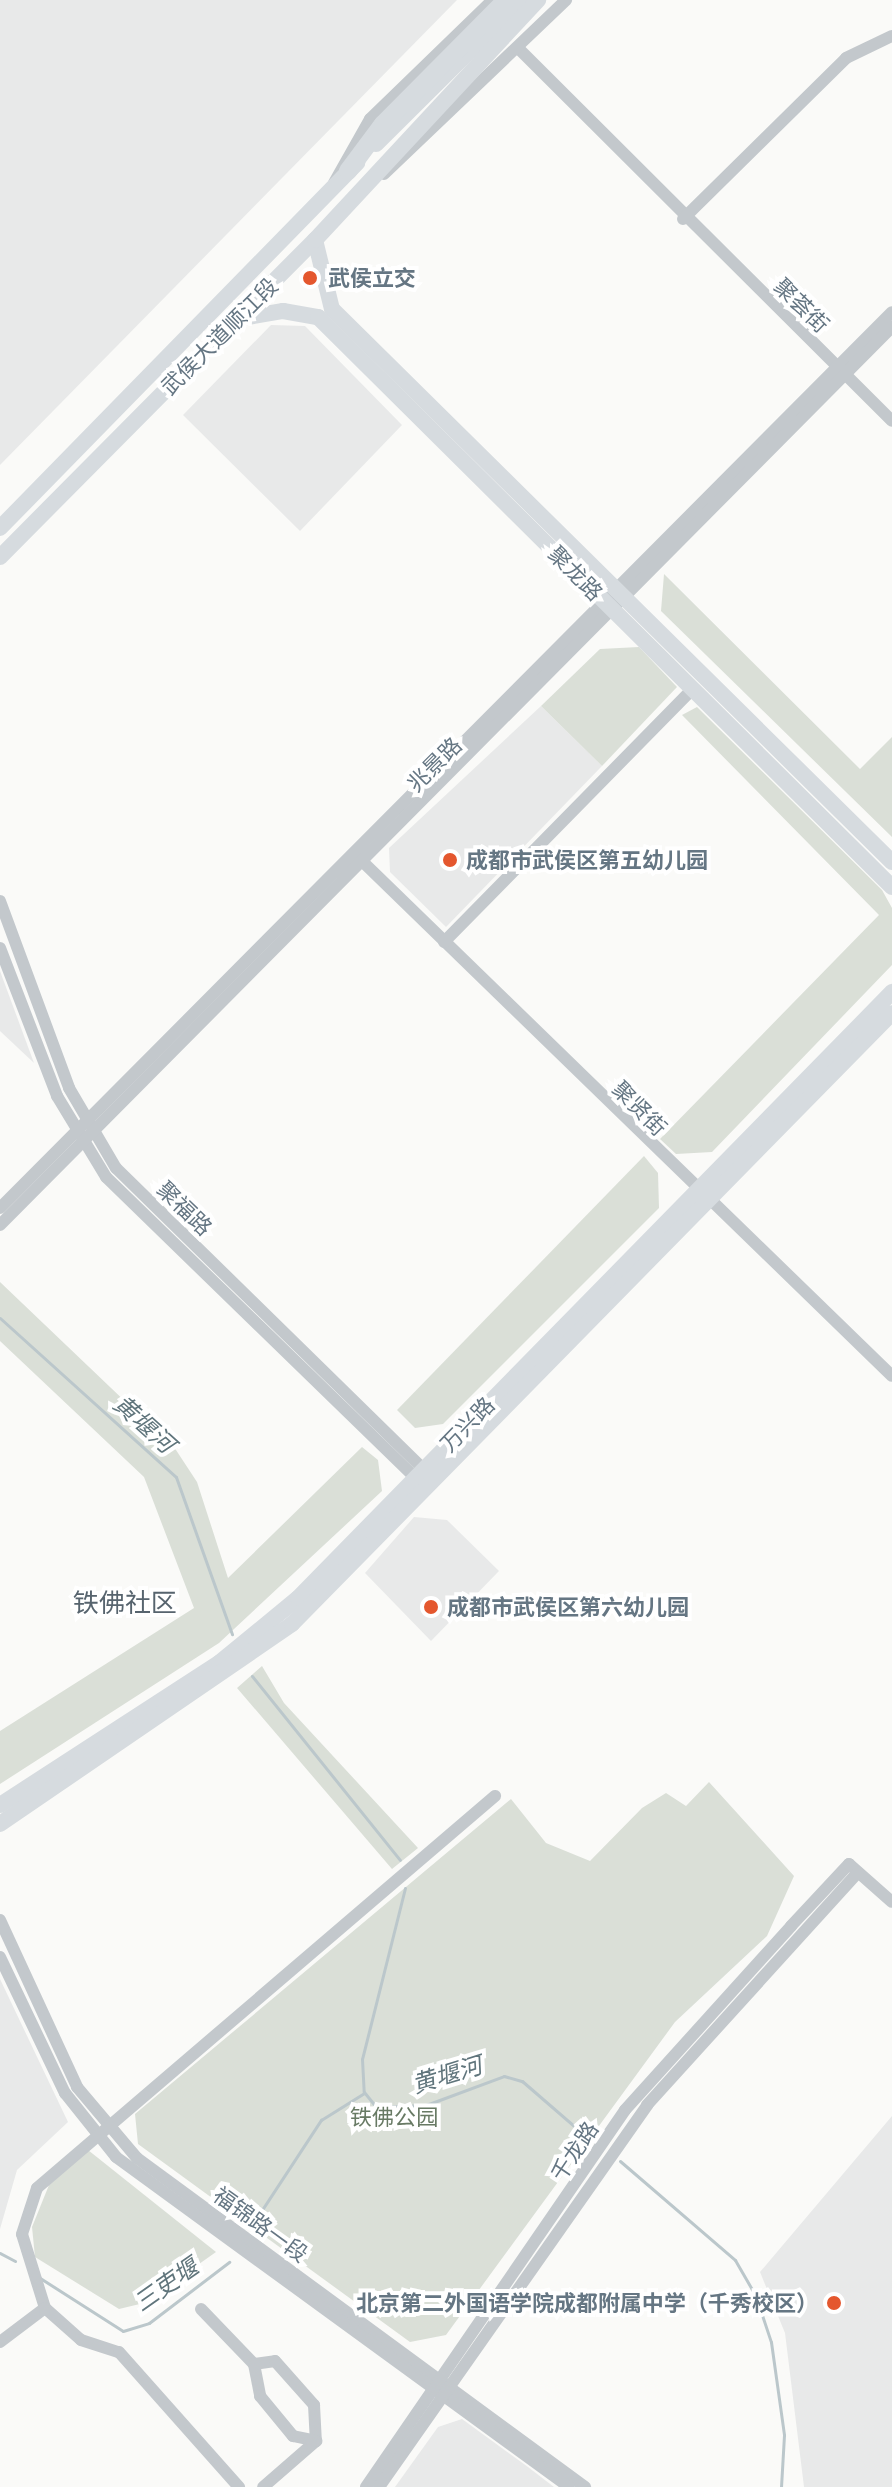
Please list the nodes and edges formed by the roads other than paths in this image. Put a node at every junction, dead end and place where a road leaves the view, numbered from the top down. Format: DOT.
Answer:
graph roads {
  1 [pos="493,0"];
  2 [pos="506,0"];
  3 [pos="521,0"];
  4 [pos="538,0"];
  5 [pos="566,0"];
  6 [pos="490,32"];
  7 [pos="892,36"];
  8 [pos="518,48"];
  9 [pos="348,171"];
  10 [pos="367,183"];
  11 [pos="331,188"];
  12 [pos="683,219"];
  13 [pos="315,240"];
  14 [pos="892,312"];
  15 [pos="236,319"];
  16 [pos="892,327"];
  17 [pos="838,368"];
  18 [pos="892,421"];
  19 [pos="0,528"];
  20 [pos="0,557"];
  21 [pos="615,600"];
  22 [pos="693,689"];
  23 [pos="892,862"];
  24 [pos="364,863"];
  25 [pos="892,887"];
  26 [pos="0,901"];
  27 [pos="444,942"];
  28 [pos="0,948"];
  29 [pos="892,992"];
  30 [pos="892,1013"];
  31 [pos="85,1134"];
  32 [pos="700,1196"];
  33 [pos="0,1208"];
  34 [pos="0,1225"];
  35 [pos="892,1376"];
  36 [pos="425,1479"];
  37 [pos="495,1796"];
  38 [pos="0,1805"];
  39 [pos="0,1824"];
  40 [pos="892,1902"];
  41 [pos="0,1920"];
  42 [pos="0,1957"];
  43 [pos="105,2126"];
  44 [pos="93,2135"];
  45 [pos="45,2308"];
  46 [pos="201,2309"];
  47 [pos="0,2342"];
  48 [pos="254,2364"];
  49 [pos="442,2388"];
  50 [pos="316,2441"];
  51 [pos="239,2487"];
  52 [pos="263,2487"];
  53 [pos="366,2487"];
  54 [pos="379,2487"];
  55 [pos="569,2487"];
  56 [pos="585,2487"];
  1 -- 11 [label="street"];
  2 -- 6 [label="highway"];
  3 -- 6 [label="main road"];
  4 -- 6 [label="main road"];
  5 -- 8 [label="street"];
  6 -- 9 [label="highway"];
  6 -- 10 [label="main road, 武侯大道顺江段"];
  7 -- 12 [label="street"];
  8 -- 10 [label="street"];
  8 -- 12 [label="street, 聚荟街"];
  9 -- 11 [label="main road, 武侯大道顺江段"];
  10 -- 13 [label="main road, 武侯大道顺江段"];
  11 -- 19 [label="main road, 武侯大道顺江段"];
  12 -- 17 [label="street, 聚荟街"];
  13 -- 15 [label="main road, 武侯大道顺江段"];
  13 -- 21 [label="main road, 聚龙路"];
  14 -- 17 [label="street, 兆景路"];
  15 -- 20 [label="main road, 武侯大道顺江段"];
  15 -- 21 [label="main road, 聚龙路"];
  16 -- 17 [label="street, 兆景路"];
  17 -- 18 [label="street, 聚荟街"];
  17 -- 21 [label="street, 兆景路"];
  21 -- 22 [label="main road, 聚龙路"];
  21 -- 23 [label="main road, 聚龙路"];
  21 -- 24 [label="street, 兆景路"];
  21 -- 31 [label="street, 兆景路"];
  22 -- 25 [label="main road, 聚龙路"];
  22 -- 27 [label="street"];
  24 -- 27 [label="street, 聚贤街"];
  24 -- 31 [label="street, 兆景路"];
  26 -- 31 [label="street, 聚福路"];
  27 -- 32 [label="street, 聚贤街"];
  28 -- 31 [label="street"];
  29 -- 32 [label="main road, 万兴路"];
  30 -- 32 [label="main road"];
  31 -- 33 [label="street, 兆景路"];
  31 -- 34 [label="street, 兆景路"];
  31 -- 36 [label="street, 聚福路"];
  32 -- 35 [label="street, 聚贤街"];
  32 -- 36 [label="main road, 万兴路"];
  36 -- 38 [label="main road, 万兴路"];
  36 -- 39 [label="main road"];
  37 -- 43 [label="street"];
  40 -- 49 [label="street, 千龙路"];
  41 -- 43 [label="street, 福锦路一段"];
  42 -- 44 [label="street, 福锦路一段"];
  43 -- 44 [label="street"];
  43 -- 49 [label="street, 福锦路一段"];
  44 -- 45 [label="street"];
  44 -- 49 [label="street, 福锦路一段"];
  45 -- 47 [label="street"];
  45 -- 51 [label="street"];
  46 -- 48 [label="street"];
  48 -- 50 [label="street"];
  48 -- 50 [label="street"];
  49 -- 53 [label="street, 千龙路"];
  49 -- 54 [label="street, 千龙路"];
  49 -- 55 [label="street, 福锦路一段"];
  49 -- 56 [label="street, 福锦路一段"];
  50 -- 52 [label="street"];
}
